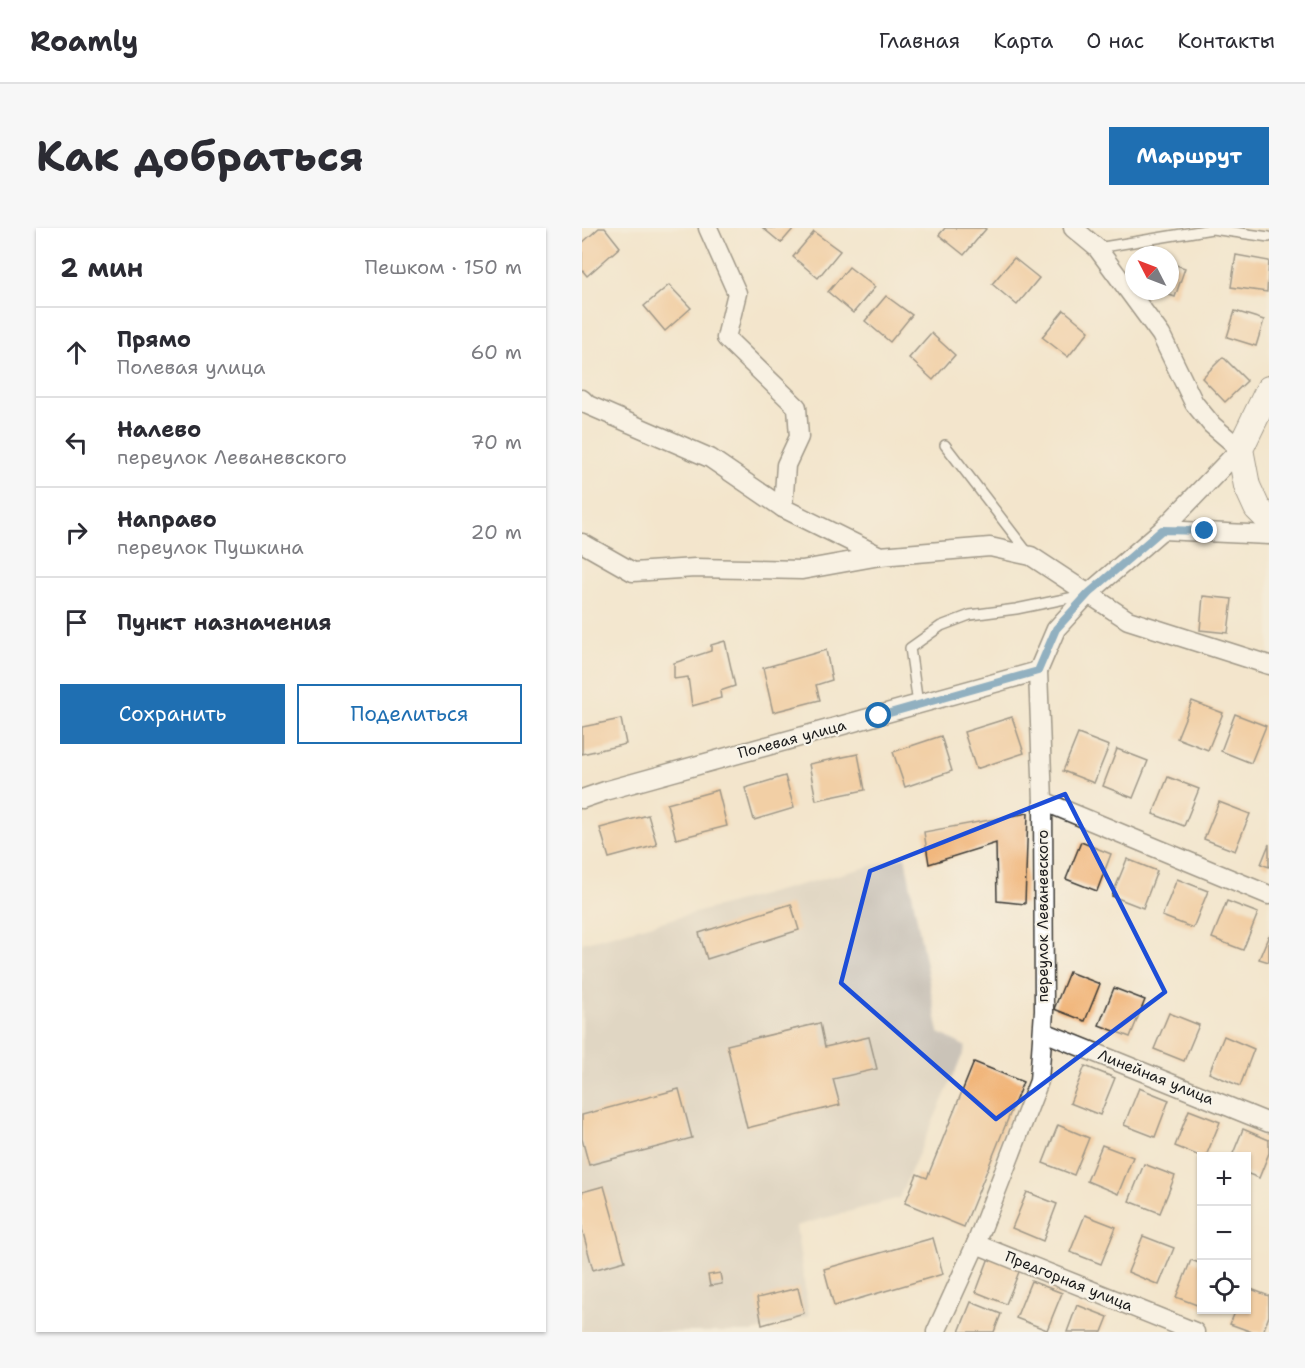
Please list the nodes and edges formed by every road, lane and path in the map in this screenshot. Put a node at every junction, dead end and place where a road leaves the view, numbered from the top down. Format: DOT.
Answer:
graph roads {
  1 [pos="708,228"];
  2 [pos="1073,228"];
  3 [pos="1269,237"];
  4 [pos="1097,248"];
  5 [pos="1269,389"];
  6 [pos="582,399"];
  7 [pos="945,445"];
  8 [pos="1240,449"];
  9 [pos="783,508"];
  10 [pos="1269,520"];
  11 [pos="1162,530"];
  12 [pos="1269,535"];
  13 [pos="582,543"];
  14 [pos="880,556"];
  15 [pos="1030,556"];
  16 [pos="1089,593"];
  17 [pos="1269,665"];
  18 [pos="1038,671"];
  19 [pos="918,704"];
  20 [pos="582,799"];
  21 [pos="1042,801"];
  22 [pos="1269,894"];
  23 [pos="1044,1032"];
  24 [pos="1269,1123"];
  25 [pos="976,1244"];
  26 [pos="936,1332"];
  27 [pos="1195,1332"];
  1 -- 9 [label="street"];
  2 -- 4 [label="street"];
  3 -- 4 [label="lane"];
  4 -- 8 [label="street"];
  5 -- 8 [label="street"];
  6 -- 9 [label="street"];
  7 -- 15 [label="lane"];
  8 -- 10 [label="street"];
  8 -- 11 [label="street, переулок Леваневского"];
  9 -- 14 [label="street"];
  11 -- 12 [label="street"];
  11 -- 16 [label="street, переулок Леваневского"];
  13 -- 14 [label="street"];
  14 -- 15 [label="street"];
  15 -- 16 [label="street"];
  16 -- 17 [label="street"];
  16 -- 18 [label="street, переулок Леваневского"];
  16 -- 19 [label="lane"];
  18 -- 19 [label="street, Полевая улица"];
  18 -- 21 [label="street, переулок Леваневского"];
  19 -- 20 [label="street, Полевая улица"];
  21 -- 22 [label="street"];
  21 -- 23 [label="street, переулок Леваневского"];
  23 -- 24 [label="street, Линейная улица"];
  23 -- 25 [label="street, переулок Леваневского"];
  25 -- 26 [label="street, переулок Леваневского"];
  25 -- 27 [label="street, Предгорная улица"];
}
